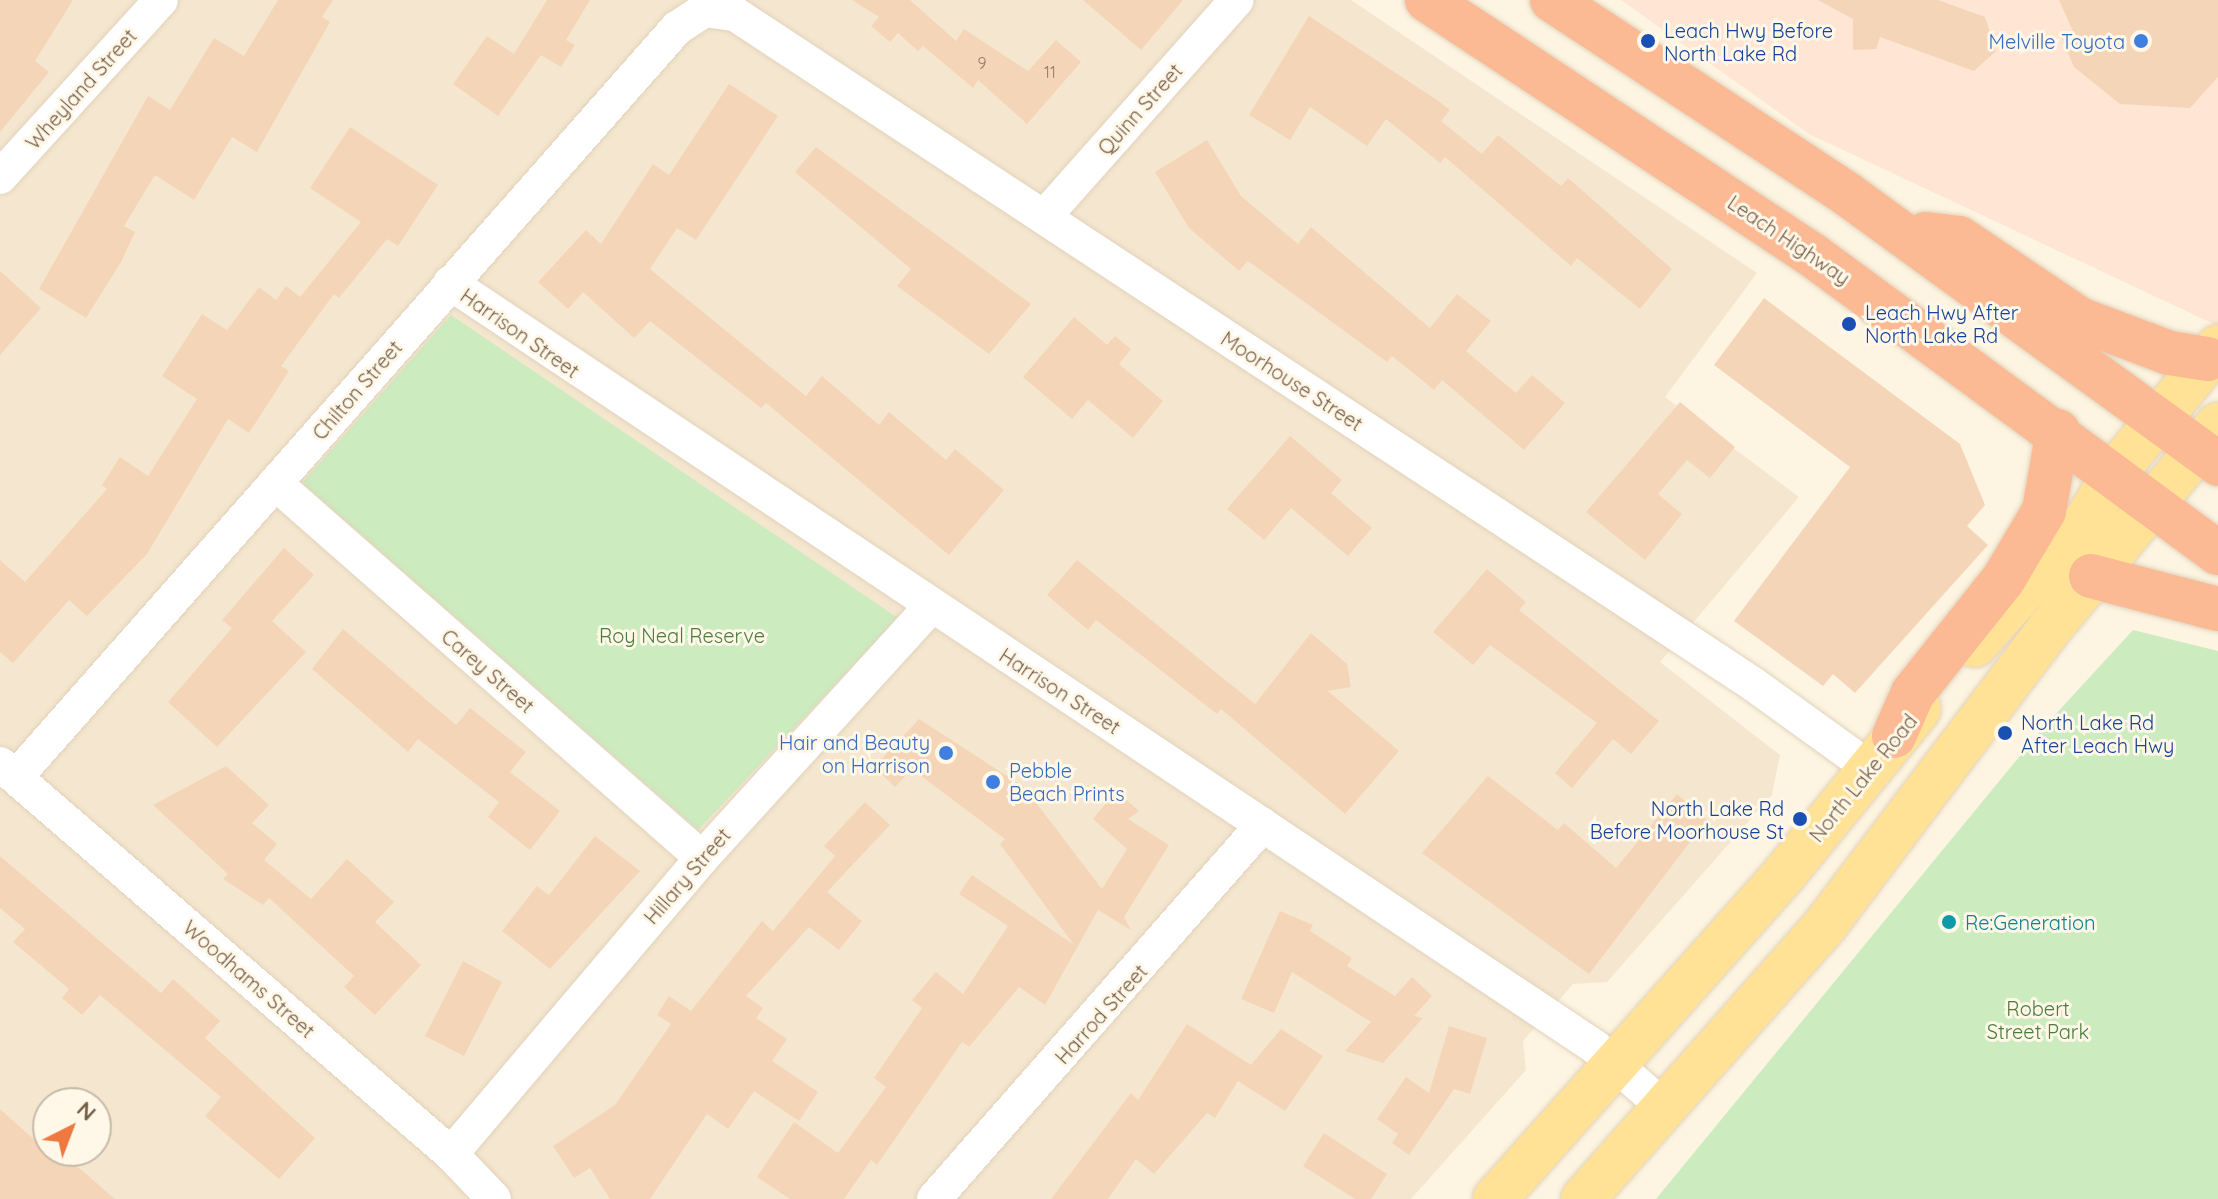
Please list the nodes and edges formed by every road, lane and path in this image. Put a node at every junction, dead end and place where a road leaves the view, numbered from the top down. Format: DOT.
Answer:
graph roads {
  1 [pos="161,0"];
  2 [pos="1237,0"];
  3 [pos="1427,0"];
  4 [pos="1553,1"];
  5 [pos="705,10"];
  6 [pos="1516,59"];
  7 [pos="0,177"];
  8 [pos="1044,217"];
  9 [pos="1900,232"];
  10 [pos="450,283"];
  11 [pos="2213,353"];
  12 [pos="2158,419"];
  13 [pos="2058,431"];
  14 [pos="2212,446"];
  15 [pos="2115,472"];
  16 [pos="275,483"];
  17 [pos="2154,501"];
  18 [pos="2218,553"];
  19 [pos="2091,576"];
  20 [pos="931,606"];
  21 [pos="2218,609"];
  22 [pos="1883,752"];
  23 [pos="8,770"];
  24 [pos="1263,825"];
  25 [pos="702,858"];
  26 [pos="1616,1064"];
  27 [pos="1664,1107"];
  28 [pos="451,1154"];
  29 [pos="494,1199"];
  30 [pos="934,1199"];
  31 [pos="1495,1199"];
  32 [pos="1583,1199"];
  1 -- 7 [label="street, Wheyland Street"];
  2 -- 8 [label="street, Quinn Street"];
  3 -- 6 [label="highway, Leach Highway"];
  4 -- 6 [label="highway"];
  4 -- 9 [label="highway"];
  5 -- 8 [label="street, Moorhouse Street"];
  5 -- 10 [label="street, Chilton Street"];
  6 -- 13 [label="highway, Leach Highway"];
  8 -- 22 [label="street, Moorhouse Street"];
  9 -- 11 [label="highway"];
  9 -- 12 [label="highway"];
  10 -- 16 [label="street, Chilton Street"];
  10 -- 20 [label="street, Harrison Street"];
  11 -- 12 [label="main road, North Lake Road"];
  12 -- 14 [label="highway"];
  12 -- 15 [label="main road, North Lake Road"];
  13 -- 15 [label="highway, Leach Highway"];
  13 -- 22 [label="highway"];
  14 -- 17 [label="main road"];
  15 -- 17 [label="highway, Leach Highway"];
  15 -- 22 [label="main road, North Lake Road"];
  16 -- 23 [label="street, Chilton Street"];
  16 -- 25 [label="street, Carey Street"];
  17 -- 18 [label="highway, Leach Highway"];
  17 -- 19 [label="main road"];
  19 -- 21 [label="highway"];
  19 -- 27 [label="main road"];
  20 -- 24 [label="street, Harrison Street"];
  20 -- 25 [label="street, Hillary Street"];
  22 -- 26 [label="main road, North Lake Road"];
  23 -- 28 [label="street, Woodhams Street"];
  24 -- 26 [label="street, Harrison Street"];
  24 -- 30 [label="street, Harrod Street"];
  25 -- 28 [label="street, Hillary Street"];
  26 -- 27 [label="street, Harrison Street"];
  26 -- 31 [label="main road, North Lake Road"];
  27 -- 32 [label="main road"];
  28 -- 29 [label="street, Woodhams Street"];
}
